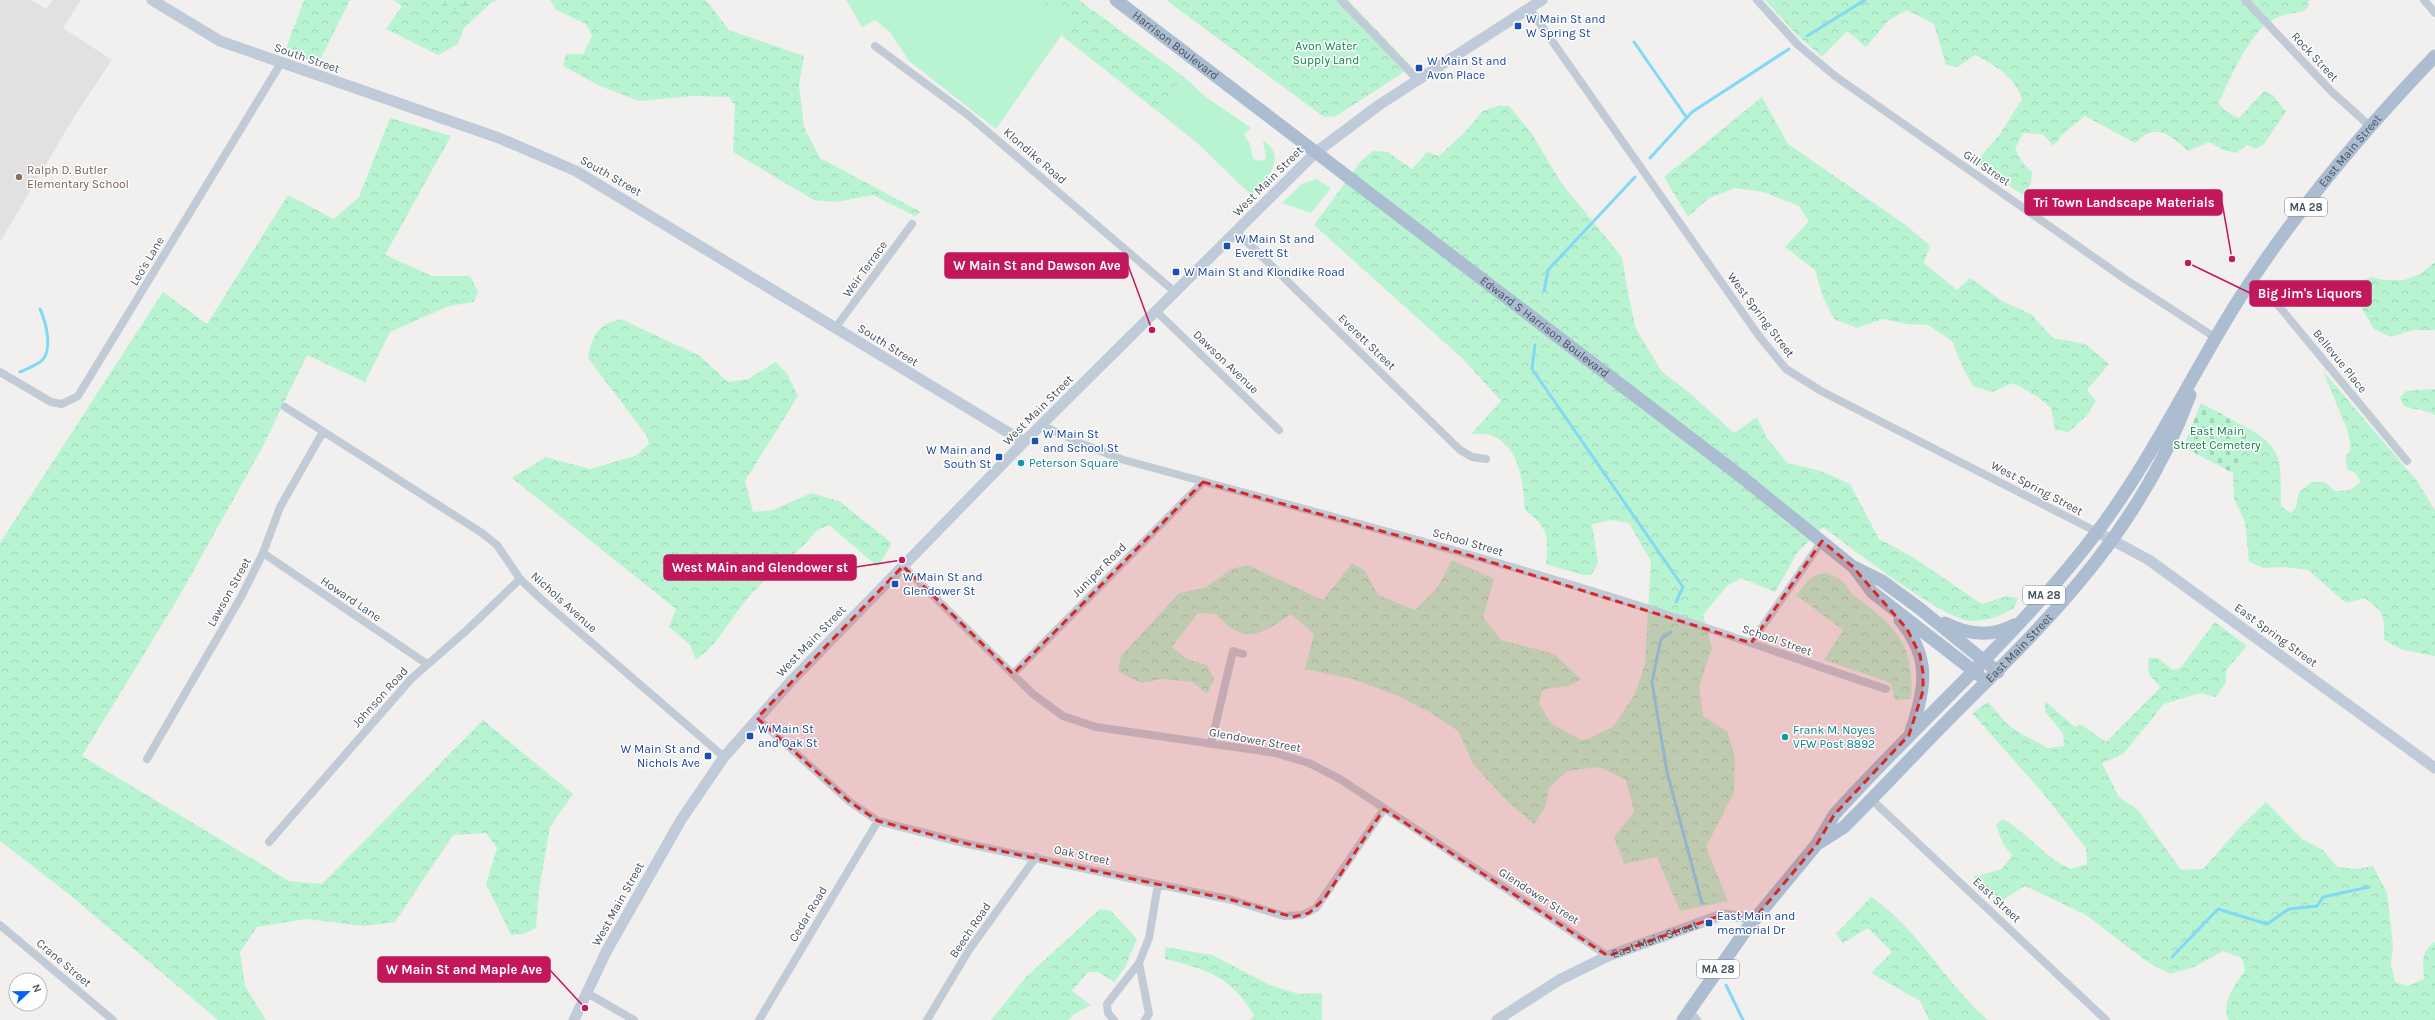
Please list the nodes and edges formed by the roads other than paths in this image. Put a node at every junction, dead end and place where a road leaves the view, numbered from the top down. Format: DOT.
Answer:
graph roads {
  1 [pos="152,0"];
  2 [pos="1116,0"];
  3 [pos="1341,0"];
  4 [pos="1542,0"];
  5 [pos="1757,0"];
  6 [pos="2245,0"];
  7 [pos="2424,0"];
  8 [pos="1529,8"];
  9 [pos="2435,13"];
  10 [pos="875,46"];
  11 [pos="2435,56"];
  12 [pos="281,63"];
  13 [pos="1418,80"];
  14 [pos="1234,91"];
  15 [pos="2371,127"];
  16 [pos="1315,153"];
  17 [pos="912,224"];
  18 [pos="1236,231"];
  19 [pos="2252,280"];
  20 [pos="1175,292"];
  21 [pos="1156,311"];
  22 [pos="836,327"];
  23 [pos="2216,338"];
  24 [pos="0,372"];
  25 [pos="2197,374"];
  26 [pos="285,407"];
  27 [pos="1042,425"];
  28 [pos="1279,430"];
  29 [pos="323,432"];
  30 [pos="1024,442"];
  31 [pos="1486,459"];
  32 [pos="2407,461"];
  33 [pos="1203,482"];
  34 [pos="2097,532"];
  35 [pos="2113,540"];
  36 [pos="1822,541"];
  37 [pos="263,553"];
  38 [pos="903,566"];
  39 [pos="1852,566"];
  40 [pos="520,579"];
  41 [pos="1872,592"];
  42 [pos="1919,608"];
  43 [pos="2020,622"];
  44 [pos="1751,643"];
  45 [pos="1243,654"];
  46 [pos="1984,658"];
  47 [pos="427,664"];
  48 [pos="1974,669"];
  49 [pos="1998,672"];
  50 [pos="1013,674"];
  51 [pos="1987,682"];
  52 [pos="1886,689"];
  53 [pos="757,718"];
  54 [pos="1909,734"];
  55 [pos="1211,744"];
  56 [pos="724,757"];
  57 [pos="147,759"];
  58 [pos="2435,768"];
  59 [pos="1871,799"];
  60 [pos="1384,809"];
  61 [pos="878,821"];
  62 [pos="269,842"];
  63 [pos="1817,844"];
  64 [pos="1036,857"];
  65 [pos="1158,884"];
  66 [pos="1755,918"];
  67 [pos="0,925"];
  68 [pos="1608,956"];
  69 [pos="1139,963"];
  70 [pos="586,993"];
  71 [pos="1690,1017"];
  72 [pos="113,1020"];
  73 [pos="574,1020"];
  74 [pos="634,1020"];
  75 [pos="759,1020"];
  76 [pos="927,1020"];
  77 [pos="1114,1020"];
  78 [pos="1146,1020"];
  79 [pos="1497,1020"];
  80 [pos="2106,1020"];
  1 -- 12 [label="main road, South Street"];
  2 -- 14 [label="main road, Harrison Boulevard"];
  3 -- 13 [label="street"];
  4 -- 8 [label="main road, West Main Street"];
  5 -- 23 [label="street, Gill Street"];
  6 -- 15 [label="street, Rock Street"];
  7 -- 9 [label="street"];
  8 -- 13 [label="main road, West Main Street"];
  8 -- 34 [label="street, West Spring Street"];
  10 -- 20 [label="street, Klondike Road"];
  11 -- 15 [label="main road, East Main Street / MA 28"];
  12 -- 22 [label="main road, South Street"];
  12 -- 24 [label="street, Leo's Lane"];
  13 -- 16 [label="main road, West Main Street"];
  14 -- 16 [label="main road, Edward S Harrison Boulevard"];
  15 -- 19 [label="main road, East Main Street / MA 28"];
  16 -- 18 [label="main road, West Main Street"];
  16 -- 36 [label="main road, Edward S Harrison Boulevard"];
  17 -- 22 [label="street, Weir Terrace"];
  18 -- 20 [label="main road, West Main Street"];
  18 -- 31 [label="street, Everett Street"];
  19 -- 23 [label="main road, East Main Street / MA 28"];
  19 -- 32 [label="street, Bellevue Place"];
  20 -- 21 [label="main road, West Main Street"];
  21 -- 27 [label="main road, West Main Street"];
  21 -- 28 [label="street, Dawson Avenue"];
  22 -- 30 [label="main road, South Street"];
  23 -- 25 [label="main road, East Main Street / MA 28"];
  25 -- 34 [label="main road, East Main Street / MA 28"];
  25 -- 35 [label="main road, East Main Street / MA 28"];
  26 -- 29 [label="street, Nichols Avenue"];
  27 -- 30 [label="main road, West Main Street"];
  27 -- 33 [label="street, School Street"];
  29 -- 37 [label="street, Lawson Street"];
  29 -- 40 [label="street, Nichols Avenue"];
  30 -- 38 [label="main road, West Main Street"];
  33 -- 44 [label="street, School Street"];
  33 -- 50 [label="street, Juniper Road"];
  34 -- 35 [label="main road, East Spring Street"];
  34 -- 43 [label="main road, East Main Street / MA 28"];
  35 -- 49 [label="main road, East Main Street / MA 28"];
  35 -- 58 [label="main road, East Spring Street"];
  36 -- 39 [label="main road, Edward S Harrison Boulevard"];
  36 -- 44 [label="street"];
  37 -- 47 [label="street, Howard Lane"];
  37 -- 57 [label="street, Lawson Street"];
  38 -- 50 [label="street, Glendower Street"];
  38 -- 53 [label="main road, West Main Street"];
  39 -- 41 [label="main road, Edward S Harrison Boulevard"];
  39 -- 42 [label="main road, Edward S Harrison Boulevard"];
  40 -- 47 [label="street, Johnson Road"];
  40 -- 56 [label="street, Nichols Avenue"];
  41 -- 48 [label="main road, Edward S Harrison Boulevard"];
  41 -- 54 [label="main road"];
  42 -- 43 [label="main road"];
  42 -- 46 [label="main road, Edward S Harrison Boulevard"];
  43 -- 46 [label="main road, East Main Street / MA 28"];
  44 -- 52 [label="street, School Street"];
  45 -- 55 [label="street"];
  46 -- 48 [label="main road, East Main Street / MA 28"];
  46 -- 49 [label="main road, Edward S Harrison Boulevard"];
  47 -- 62 [label="street, Johnson Road"];
  48 -- 51 [label="main road, Edward S Harrison Boulevard"];
  48 -- 54 [label="main road, East Main Street / MA 28"];
  49 -- 51 [label="main road, East Main Street / MA 28"];
  50 -- 55 [label="street, Glendower Street"];
  51 -- 59 [label="main road, East Main Street / MA 28"];
  53 -- 56 [label="main road, West Main Street"];
  53 -- 61 [label="street, Oak Street"];
  54 -- 63 [label="main road, East Main Street / MA 28"];
  55 -- 60 [label="street, Glendower Street"];
  56 -- 70 [label="main road, West Main Street"];
  59 -- 63 [label="main road, East Main Street / MA 28"];
  59 -- 80 [label="street, East Street"];
  60 -- 65 [label="street, Oak Street"];
  60 -- 68 [label="street, Glendower Street"];
  61 -- 64 [label="street, Oak Street"];
  61 -- 75 [label="street, Cedar Road"];
  63 -- 66 [label="main road, East Main Street / MA 28"];
  64 -- 65 [label="street, Oak Street"];
  64 -- 76 [label="street, Beech Road"];
  65 -- 69 [label="street"];
  66 -- 68 [label="main road, East Main Street"];
  66 -- 71 [label="main road, MA 28"];
  67 -- 72 [label="street, Crane Street"];
  68 -- 79 [label="main road, East Main Street"];
  69 -- 77 [label="street"];
  69 -- 78 [label="street"];
  70 -- 73 [label="main road, West Main Street"];
  70 -- 74 [label="street"];
}
